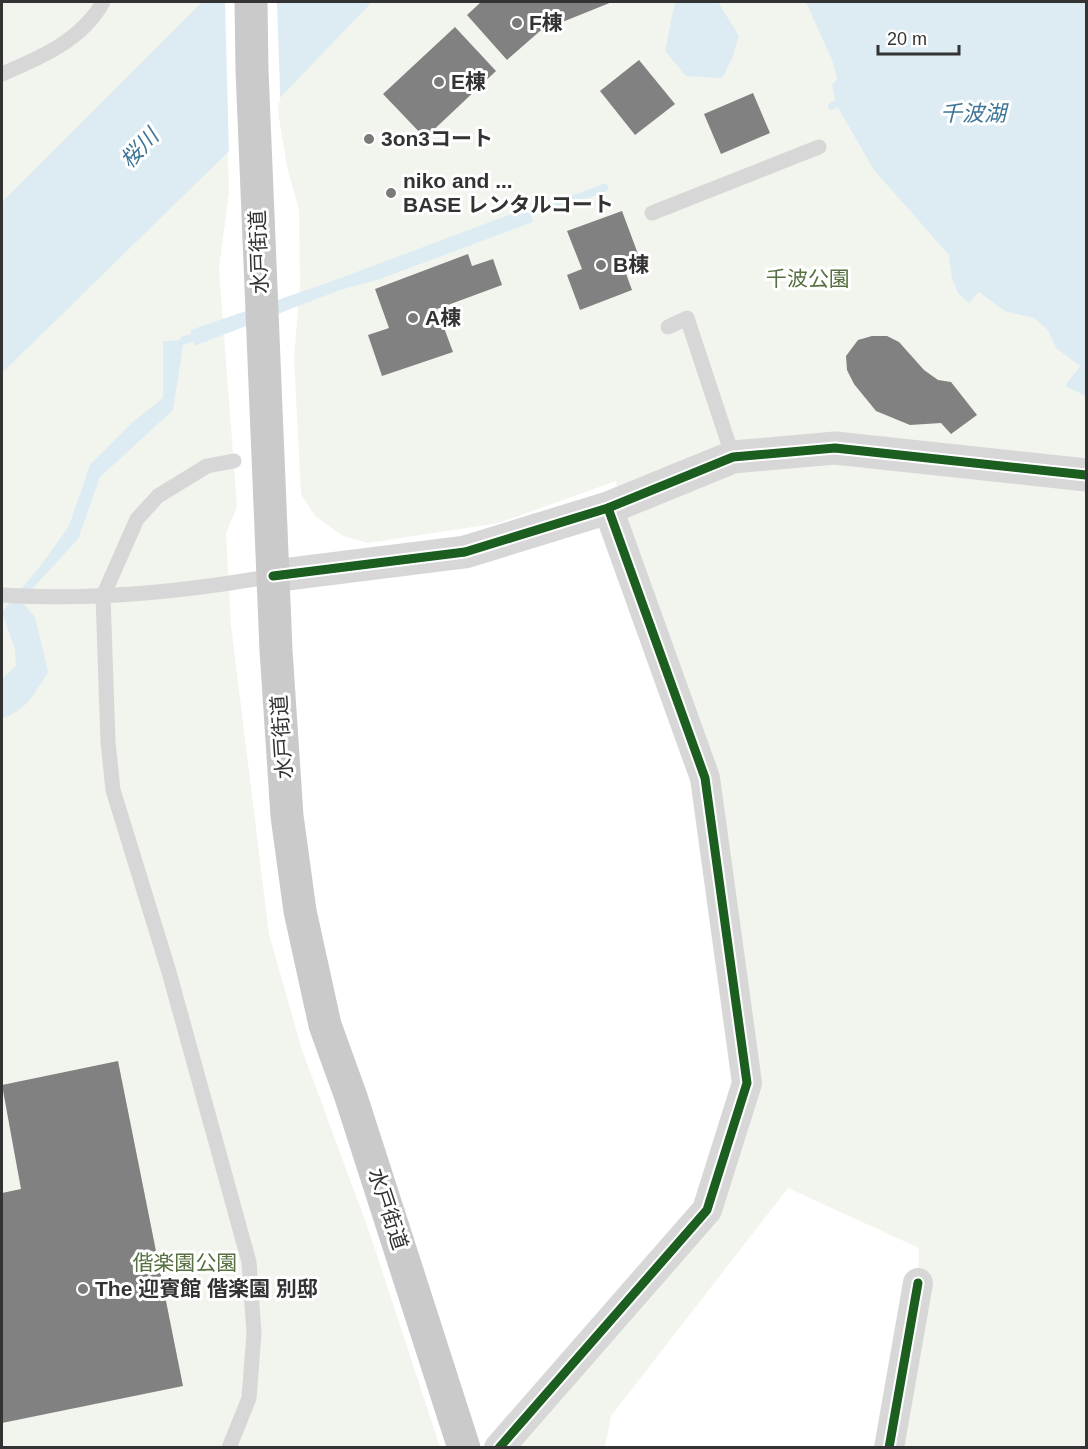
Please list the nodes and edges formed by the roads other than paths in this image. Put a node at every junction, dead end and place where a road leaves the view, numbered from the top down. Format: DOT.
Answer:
graph roads {
  1 [pos="103,2"];
  2 [pos="251,2"];
  3 [pos="2,74"];
  4 [pos="819,147"];
  5 [pos="652,213"];
  6 [pos="668,327"];
  7 [pos="733,457"];
  8 [pos="234,461"];
  9 [pos="1086,475"];
  10 [pos="608,508"];
  11 [pos="273,576"];
  12 [pos="2,595"];
  13 [pos="103,596"];
  14 [pos="918,1283"];
  15 [pos="229,1448"];
  16 [pos="464,1448"];
  17 [pos="500,1448"];
  18 [pos="889,1448"];
  1 -- 3 [label="lane"];
  2 -- 11 [label="main road, 水戸街道"];
  4 -- 5 [label="lane"];
  6 -- 7 [label="lane"];
  7 -- 9 [label="street"];
  7 -- 10 [label="street"];
  8 -- 13 [label="lane"];
  10 -- 11 [label="street"];
  10 -- 17 [label="street"];
  11 -- 13 [label="lane"];
  11 -- 16 [label="main road, 水戸街道"];
  12 -- 13 [label="lane"];
  13 -- 15 [label="lane"];
  14 -- 18 [label="street"];
}
